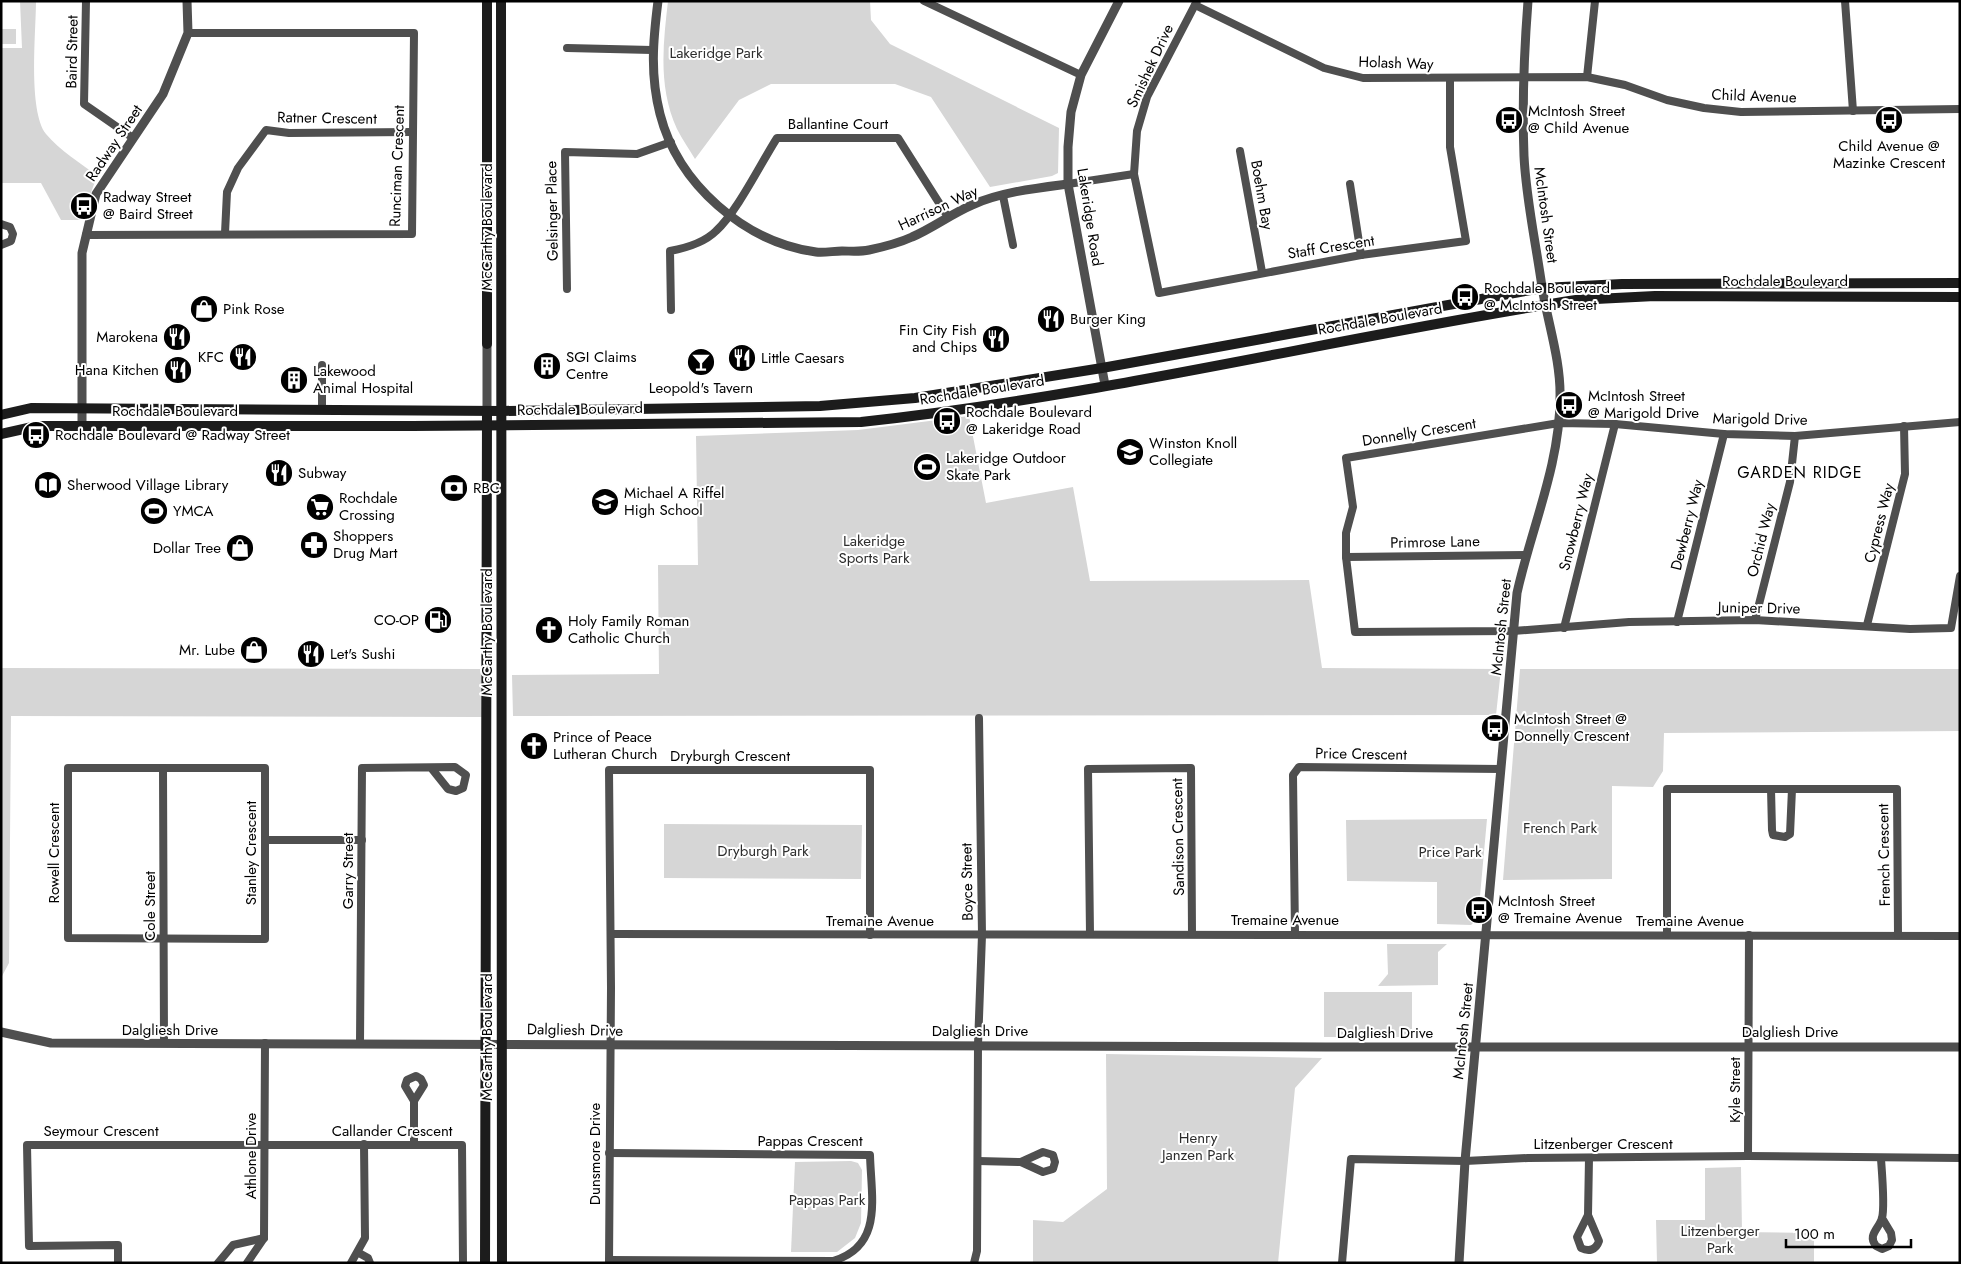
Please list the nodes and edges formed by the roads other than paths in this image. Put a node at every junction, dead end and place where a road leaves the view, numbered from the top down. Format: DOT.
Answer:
graph roads {
  1 [pos="86,1"];
  2 [pos="188,1"];
  3 [pos="487,1"];
  4 [pos="501,1"];
  5 [pos="658,1"];
  6 [pos="924,1"];
  7 [pos="1119,1"];
  8 [pos="1528,1"];
  9 [pos="1595,1"];
  10 [pos="1846,1"];
  11 [pos="1196,3"];
  12 [pos="188,33"];
  13 [pos="567,48"];
  14 [pos="652,50"];
  15 [pos="1081,75"];
  16 [pos="1587,77"];
  17 [pos="1522,78"];
  18 [pos="1450,79"];
  19 [pos="1960,109"];
  20 [pos="1853,111"];
  21 [pos="412,132"];
  22 [pos="133,138"];
  23 [pos="671,142"];
  24 [pos="1240,152"];
  25 [pos="1134,174"];
  26 [pos="1068,184"];
  27 [pos="1350,184"];
  28 [pos="1002,196"];
  29 [pos="728,216"];
  30 [pos="948,217"];
  31 [pos="1,224"];
  32 [pos="225,233"];
  33 [pos="86,235"];
  34 [pos="1,244"];
  35 [pos="1013,246"];
  36 [pos="1361,254"];
  37 [pos="1262,272"];
  38 [pos="1960,283"];
  39 [pos="1542,288"];
  40 [pos="568,289"];
  41 [pos="1960,297"];
  42 [pos="1546,305"];
  43 [pos="670,310"];
  44 [pos="487,344"];
  45 [pos="322,365"];
  46 [pos="1102,368"];
  47 [pos="1105,385"];
  48 [pos="82,409"];
  49 [pos="322,410"];
  50 [pos="486,411"];
  51 [pos="502,411"];
  52 [pos="1,415"];
  53 [pos="1960,422"];
  54 [pos="1559,423"];
  55 [pos="1615,424"];
  56 [pos="82,426"];
  57 [pos="486,426"];
  58 [pos="502,426"];
  59 [pos="1904,426"];
  60 [pos="1,434"];
  61 [pos="1724,434"];
  62 [pos="1795,436"];
  63 [pos="1525,555"];
  64 [pos="1346,557"];
  65 [pos="1960,576"];
  66 [pos="1754,620"];
  67 [pos="1677,622"];
  68 [pos="1867,625"];
  69 [pos="1564,628"];
  70 [pos="1513,631"];
  71 [pos="979,718"];
  72 [pos="163,768"];
  73 [pos="432,769"];
  74 [pos="1501,769"];
  75 [pos="1771,788"];
  76 [pos="1792,788"];
  77 [pos="265,840"];
  78 [pos="362,840"];
  79 [pos="611,934"];
  80 [pos="1090,934"];
  81 [pos="1192,934"];
  82 [pos="1295,934"];
  83 [pos="1486,934"];
  84 [pos="1667,934"];
  85 [pos="870,935"];
  86 [pos="982,935"];
  87 [pos="1749,935"];
  88 [pos="1898,935"];
  89 [pos="1960,936"];
  90 [pos="163,939"];
  91 [pos="1,1032"];
  92 [pos="164,1043"];
  93 [pos="265,1043"];
  94 [pos="360,1043"];
  95 [pos="485,1043"];
  96 [pos="502,1043"];
  97 [pos="609,1045"];
  98 [pos="978,1045"];
  99 [pos="1475,1046"];
  100 [pos="1749,1046"];
  101 [pos="1960,1047"];
  102 [pos="414,1101"];
  103 [pos="265,1144"];
  104 [pos="364,1144"];
  105 [pos="414,1144"];
  106 [pos="609,1153"];
  107 [pos="1748,1156"];
  108 [pos="1590,1158"];
  109 [pos="1960,1158"];
  110 [pos="1881,1159"];
  111 [pos="1465,1161"];
  112 [pos="978,1162"];
  113 [pos="1021,1162"];
  114 [pos="1588,1215"];
  115 [pos="1882,1218"];
  116 [pos="264,1238"];
  117 [pos="358,1252"];
  118 [pos="609,1261"];
  119 [pos="118,1263"];
  120 [pos="218,1263"];
  121 [pos="247,1263"];
  122 [pos="351,1263"];
  123 [pos="370,1263"];
  124 [pos="463,1263"];
  125 [pos="485,1263"];
  126 [pos="502,1263"];
  127 [pos="974,1263"];
  128 [pos="1342,1263"];
  129 [pos="1459,1263"];
  1 -- 22 [label="street, Baird Street"];
  2 -- 12 [label="street, Radway Street"];
  3 -- 44 [label="main road, McCarthy Boulevard"];
  4 -- 51 [label="main road, McCarthy Boulevard"];
  5 -- 14 [label="street, Harrison Way"];
  6 -- 15 [label="street"];
  7 -- 15 [label="street, Lakeridge Road"];
  8 -- 17 [label="street, McIntosh Street"];
  9 -- 16 [label="street"];
  10 -- 20 [label="street"];
  11 -- 18 [label="street, Holash Way"];
  11 -- 25 [label="street, Smishek Drive"];
  12 -- 21 [label="street, Runciman Crescent"];
  12 -- 22 [label="street, Radway Street"];
  13 -- 14 [label="street"];
  14 -- 23 [label="street, Harrison Way"];
  15 -- 26 [label="street, Lakeridge Road"];
  16 -- 17 [label="street, Child Avenue"];
  16 -- 20 [label="street, Child Avenue"];
  17 -- 18 [label="street, Holash Way"];
  17 -- 39 [label="street, McIntosh Street"];
  18 -- 36 [label="street, Staff Crescent"];
  19 -- 20 [label="street, Child Avenue"];
  21 -- 32 [label="street, Ratner Crescent"];
  21 -- 32 [label="street, Runciman Crescent"];
  22 -- 33 [label="street, Radway Street"];
  23 -- 29 [label="street, Harrison Way"];
  23 -- 40 [label="street, Gelsinger Place"];
  24 -- 37 [label="street, Boehm Bay"];
  25 -- 26 [label="street, Harrison Way"];
  25 -- 37 [label="street, Staff Crescent"];
  26 -- 28 [label="street, Harrison Way"];
  26 -- 46 [label="street, Lakeridge Road"];
  27 -- 36 [label="street"];
  28 -- 30 [label="street, Harrison Way"];
  28 -- 35 [label="street"];
  29 -- 30 [label="street, Harrison Way"];
  29 -- 30 [label="street, Ballantine Court"];
  29 -- 43 [label="street"];
  31 -- 34 [label="street"];
  32 -- 33 [label="street, Runciman Crescent"];
  33 -- 48 [label="street, Radway Street"];
  36 -- 37 [label="street, Staff Crescent"];
  38 -- 39 [label="main road, Rochdale Boulevard"];
  39 -- 42 [label="street, McIntosh Street"];
  39 -- 46 [label="main road, Rochdale Boulevard"];
  41 -- 42 [label="main road, Rochdale Boulevard"];
  42 -- 47 [label="main road, Rochdale Boulevard"];
  42 -- 54 [label="street, McIntosh Street"];
  44 -- 50 [label="street, McCarthy Boulevard"];
  45 -- 49 [label="street"];
  46 -- 47 [label="street, Lakeridge Road"];
  46 -- 51 [label="main road, Rochdale Boulevard"];
  47 -- 58 [label="main road, Rochdale Boulevard"];
  48 -- 49 [label="main road, Rochdale Boulevard"];
  48 -- 52 [label="main road, Rochdale Boulevard"];
  48 -- 56 [label="street, Radway Street"];
  49 -- 50 [label="main road, Rochdale Boulevard"];
  50 -- 51 [label="main road, Rochdale Boulevard"];
  50 -- 57 [label="main road, McCarthy Boulevard"];
  51 -- 58 [label="main road, McCarthy Boulevard"];
  53 -- 59 [label="street, Marigold Drive"];
  54 -- 55 [label="street, Marigold Drive"];
  54 -- 63 [label="street, McIntosh Street"];
  54 -- 64 [label="street, Donnelly Crescent"];
  55 -- 61 [label="street, Marigold Drive"];
  55 -- 69 [label="street, Snowberry Way"];
  56 -- 57 [label="main road, Rochdale Boulevard"];
  56 -- 60 [label="main road, Rochdale Boulevard"];
  57 -- 58 [label="main road, Rochdale Boulevard"];
  57 -- 95 [label="main road, McCarthy Boulevard"];
  58 -- 96 [label="main road, McCarthy Boulevard"];
  59 -- 62 [label="street, Marigold Drive"];
  59 -- 68 [label="street, Cypress Way"];
  61 -- 62 [label="street, Marigold Drive"];
  61 -- 67 [label="street, Dewberry Way"];
  62 -- 66 [label="street, Orchid Way"];
  63 -- 64 [label="street, Primrose Lane"];
  63 -- 70 [label="street, McIntosh Street"];
  64 -- 70 [label="street, Donnelly Crescent"];
  65 -- 68 [label="street, Juniper Drive"];
  66 -- 67 [label="street, Juniper Drive"];
  66 -- 68 [label="street, Juniper Drive"];
  67 -- 69 [label="street, Juniper Drive"];
  69 -- 70 [label="street, Juniper Drive"];
  70 -- 74 [label="street, McIntosh Street"];
  71 -- 86 [label="street, Boyce Street"];
  72 -- 77 [label="street, Stanley Crescent"];
  72 -- 90 [label="street, Cole Street"];
  72 -- 90 [label="street, Rowell Crescent"];
  73 -- 78 [label="street, Garry Street"];
  74 -- 82 [label="street, Price Crescent"];
  74 -- 83 [label="street, McIntosh Street"];
  75 -- 76 [label="street, French Crescent"];
  75 -- 76 [label="street"];
  75 -- 84 [label="street, French Crescent"];
  76 -- 88 [label="street, French Crescent"];
  77 -- 78 [label="street"];
  77 -- 90 [label="street, Stanley Crescent"];
  78 -- 94 [label="street, Garry Street"];
  79 -- 85 [label="street, Tremaine Avenue"];
  79 -- 85 [label="street, Dryburgh Crescent"];
  79 -- 97 [label="street, Dryburgh Crescent"];
  80 -- 81 [label="street, Tremaine Avenue"];
  80 -- 81 [label="street, Sandison Crescent"];
  80 -- 86 [label="street, Tremaine Avenue"];
  81 -- 82 [label="street, Tremaine Avenue"];
  82 -- 83 [label="street, Tremaine Avenue"];
  83 -- 84 [label="street, Tremaine Avenue"];
  83 -- 99 [label="street, McIntosh Street"];
  84 -- 87 [label="street, Tremaine Avenue"];
  85 -- 86 [label="street, Tremaine Avenue"];
  86 -- 98 [label="street, Boyce Street"];
  87 -- 88 [label="street, Tremaine Avenue"];
  87 -- 100 [label="street, Kyle Street"];
  88 -- 89 [label="street, Tremaine Avenue"];
  90 -- 92 [label="street, Cole Street"];
  91 -- 92 [label="street, Dalgliesh Drive"];
  92 -- 93 [label="street, Dalgliesh Drive"];
  93 -- 94 [label="street, Dalgliesh Drive"];
  93 -- 103 [label="street, Athlone Drive"];
  94 -- 95 [label="street, Dalgliesh Drive"];
  95 -- 96 [label="street, Dalgliesh Drive"];
  95 -- 125 [label="main road, McCarthy Boulevard"];
  96 -- 97 [label="street, Dalgliesh Drive"];
  96 -- 126 [label="main road, McCarthy Boulevard"];
  97 -- 98 [label="street, Dalgliesh Drive"];
  97 -- 106 [label="street, Dunsmore Drive"];
  98 -- 99 [label="street, Dalgliesh Drive"];
  98 -- 112 [label="street"];
  99 -- 100 [label="street, Dalgliesh Drive"];
  99 -- 111 [label="street, McIntosh Street"];
  100 -- 101 [label="street, Dalgliesh Drive"];
  100 -- 107 [label="street, Kyle Street"];
  102 -- 105 [label="street"];
  103 -- 104 [label="street, Callander Crescent"];
  103 -- 116 [label="street, Athlone Drive"];
  103 -- 119 [label="street, Seymour Crescent"];
  104 -- 105 [label="street, Callander Crescent"];
  104 -- 117 [label="street"];
  105 -- 124 [label="street, Callander Crescent"];
  106 -- 118 [label="street, Dunsmore Drive"];
  106 -- 118 [label="street, Pappas Crescent"];
  107 -- 108 [label="street, Litzenberger Crescent"];
  107 -- 110 [label="street, Litzenberger Crescent"];
  108 -- 111 [label="street, Litzenberger Crescent"];
  108 -- 114 [label="street"];
  109 -- 110 [label="street, Litzenberger Crescent"];
  110 -- 115 [label="street"];
  111 -- 128 [label="street, Litzenberger Crescent"];
  111 -- 129 [label="street, McIntosh Street"];
  112 -- 113 [label="street"];
  112 -- 127 [label="street"];
  116 -- 120 [label="street"];
  116 -- 121 [label="street"];
  117 -- 122 [label="street"];
  117 -- 123 [label="street"];
}
